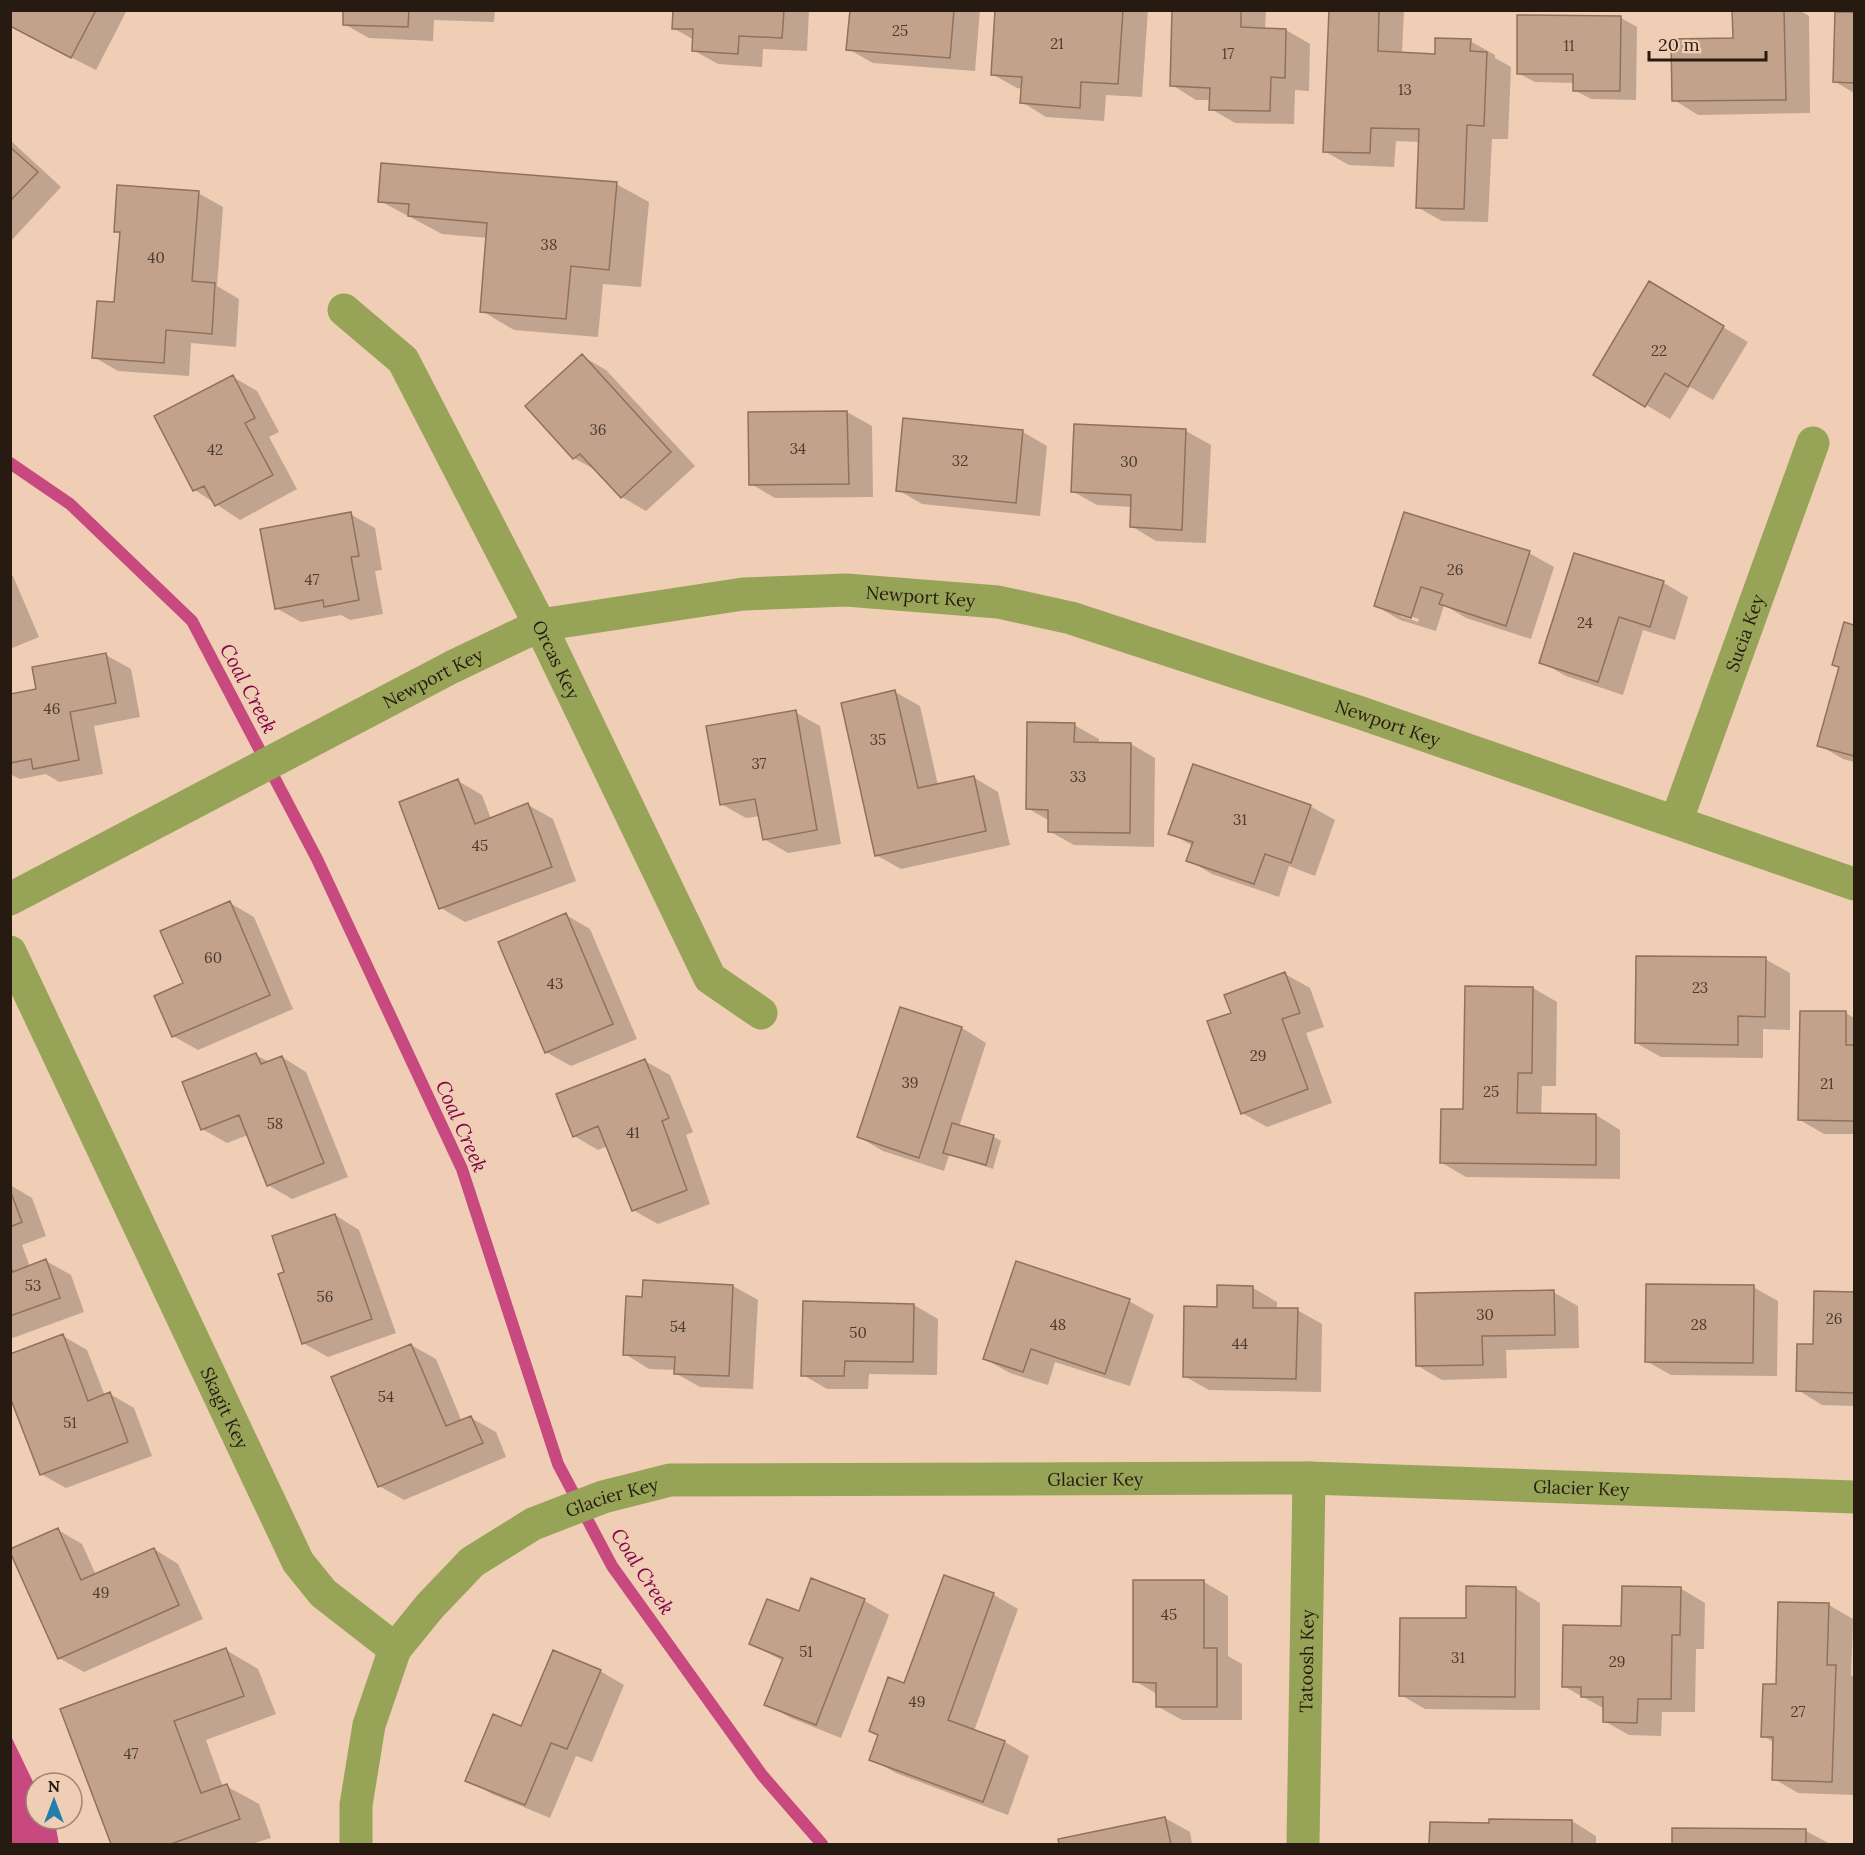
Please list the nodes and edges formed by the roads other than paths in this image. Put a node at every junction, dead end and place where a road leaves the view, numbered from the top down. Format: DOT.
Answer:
graph roads {
  1 [pos="344,310"];
  2 [pos="1813,443"];
  3 [pos="540,624"];
  4 [pos="1676,822"];
  5 [pos="1854,884"];
  6 [pos="10,899"];
  7 [pos="10,952"];
  8 [pos="761,1013"];
  9 [pos="1309,1478"];
  10 [pos="1854,1497"];
  11 [pos="395,1649"];
  12 [pos="356,1845"];
  13 [pos="1303,1845"];
  1 -- 3 [label="street, Orcas Key"];
  2 -- 4 [label="street, Sucia Key"];
  3 -- 4 [label="street, Newport Key"];
  3 -- 6 [label="street, Newport Key"];
  3 -- 8 [label="street, Orcas Key"];
  4 -- 5 [label="street, Newport Key"];
  7 -- 11 [label="street, Skagit Key"];
  9 -- 10 [label="street, Glacier Key"];
  9 -- 11 [label="street, Glacier Key"];
  9 -- 13 [label="street, Tatoosh Key"];
  11 -- 12 [label="street"];
}
